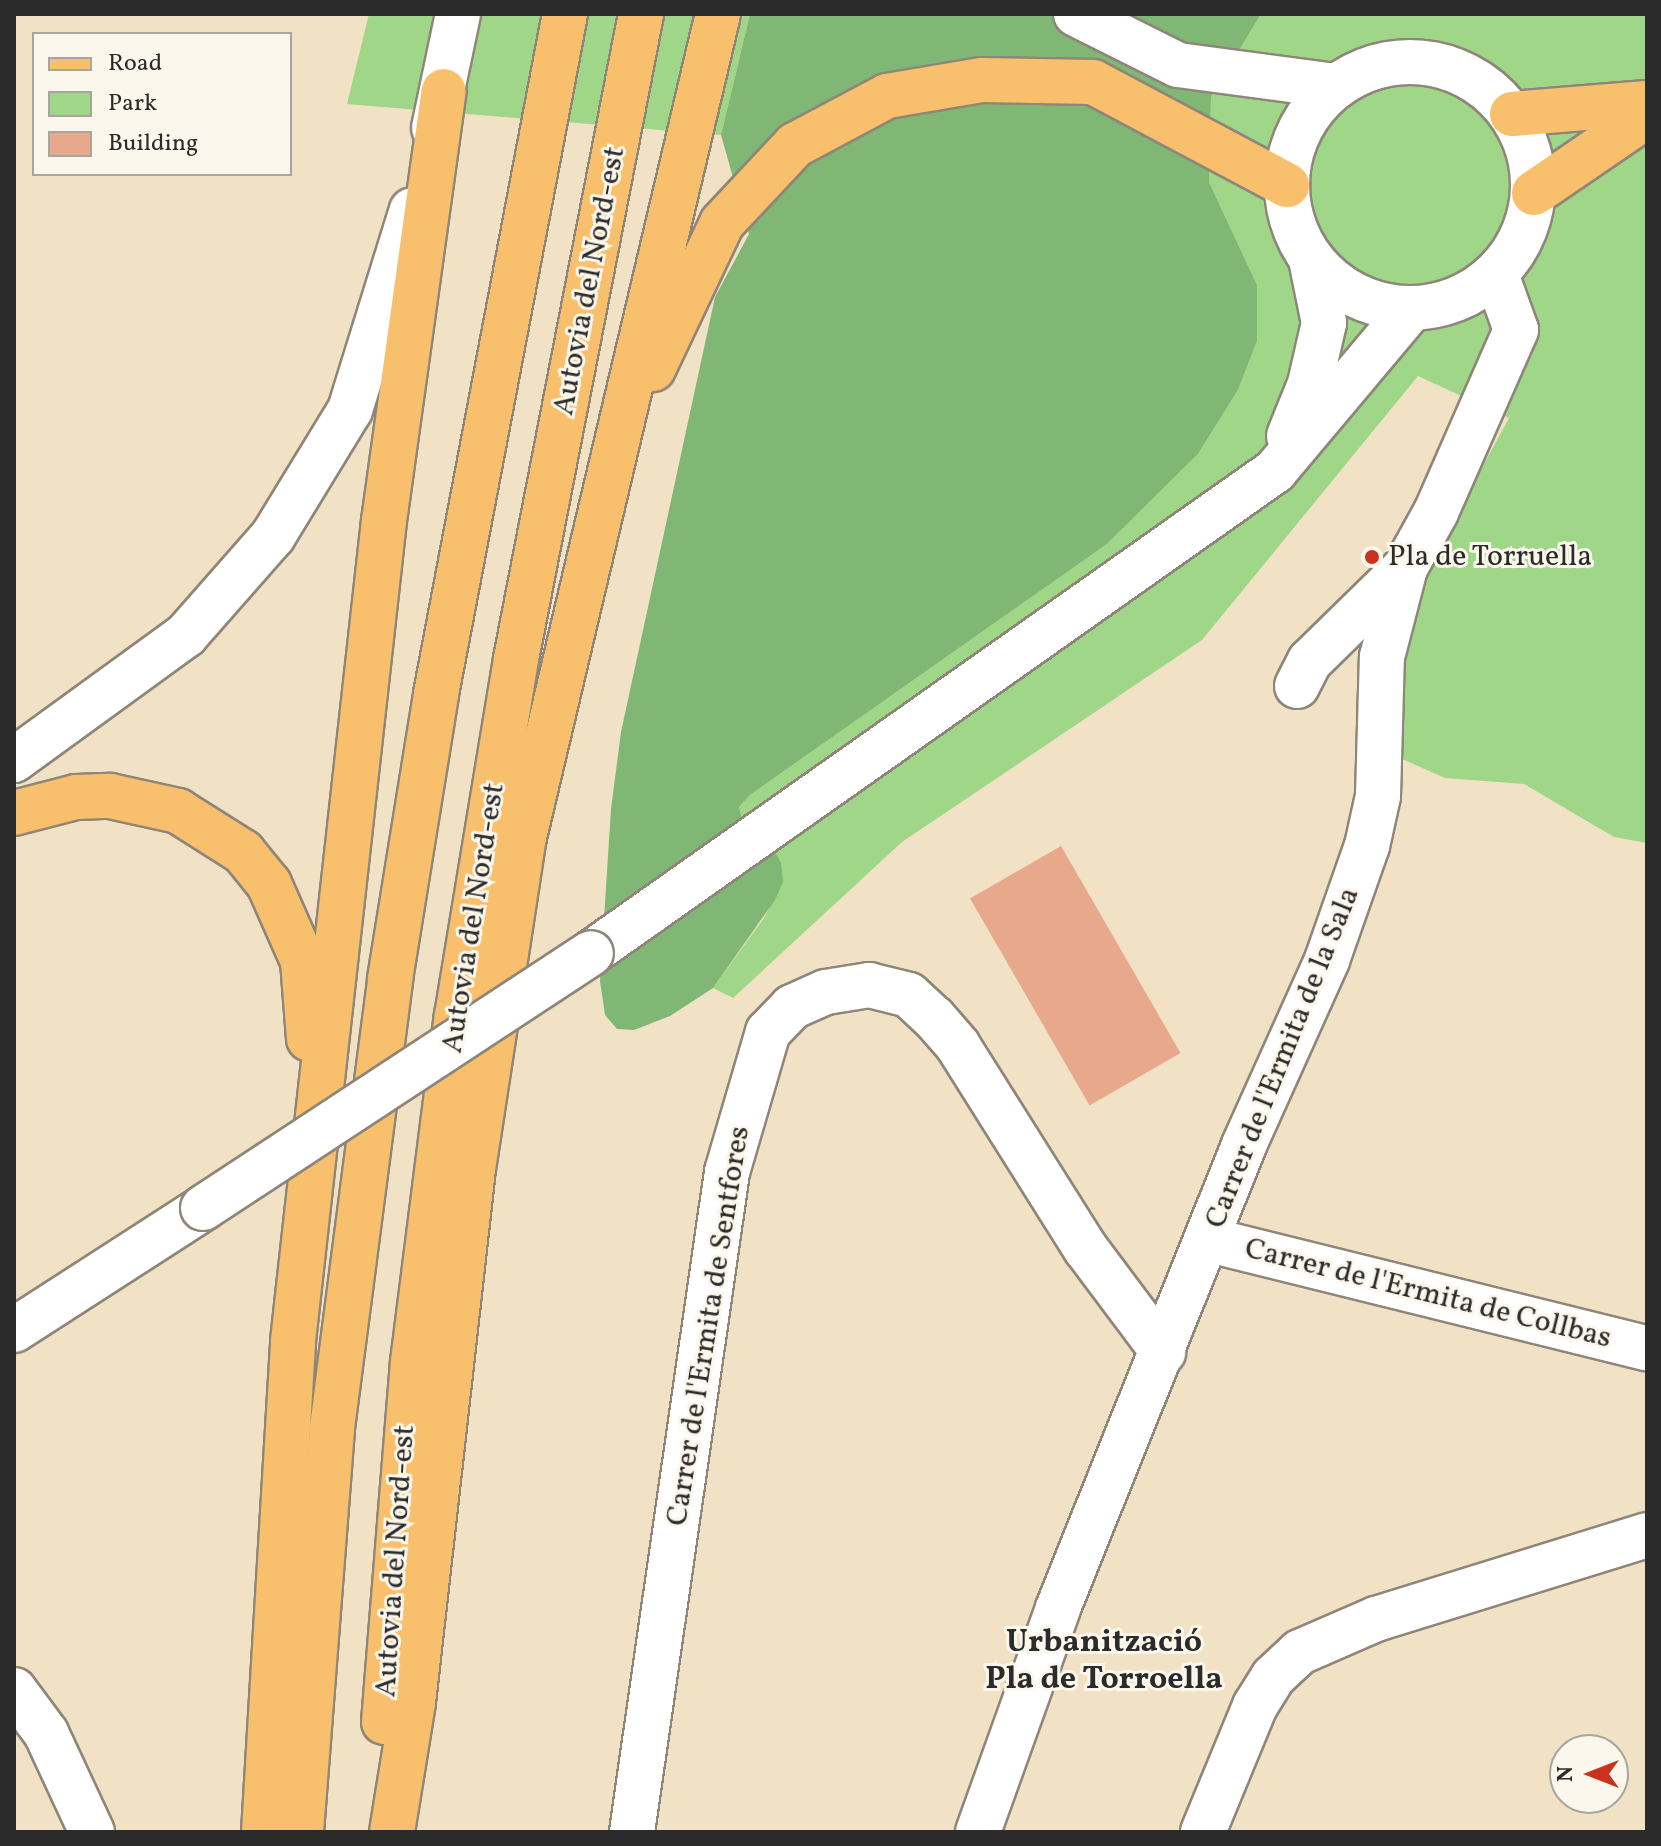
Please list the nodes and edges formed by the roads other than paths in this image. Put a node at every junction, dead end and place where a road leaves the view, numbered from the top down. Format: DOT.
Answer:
graph roads {
  1 [pos="458,14"];
  2 [pos="565,14"];
  3 [pos="641,14"];
  4 [pos="718,14"];
  5 [pos="1076,14"];
  6 [pos="1336,86"];
  7 [pos="444,91"];
  8 [pos="1647,103"];
  9 [pos="1512,114"];
  10 [pos="1647,116"];
  11 [pos="1287,185"];
  12 [pos="1534,193"];
  13 [pos="1311,259"];
  14 [pos="1496,274"];
  15 [pos="1411,309"];
  16 [pos="1275,471"];
  17 [pos="590,545"];
  18 [pos="1405,568"];
  19 [pos="1382,678"];
  20 [pos="14,760"];
  21 [pos="14,813"];
  22 [pos="1209,1240"];
  23 [pos="21,1321"];
  24 [pos="293,1341"];
  25 [pos="1647,1348"];
  26 [pos="1163,1352"];
  27 [pos="1647,1535"];
  28 [pos="14,1690"];
  29 [pos="92,1832"];
  30 [pos="264,1832"];
  31 [pos="301,1832"];
  32 [pos="380,1832"];
  33 [pos="392,1832"];
  34 [pos="632,1832"];
  35 [pos="978,1832"];
  36 [pos="1203,1832"];
  1 -- 7 [label="street"];
  2 -- 31 [label="main road"];
  3 -- 32 [label="main road, Autovia del Nord-est"];
  4 -- 17 [label="main road"];
  5 -- 6 [label="street"];
  6 -- 9 [label="street"];
  6 -- 11 [label="street"];
  7 -- 20 [label="street"];
  7 -- 24 [label="main road"];
  8 -- 9 [label="main road"];
  9 -- 12 [label="street"];
  10 -- 12 [label="main road"];
  11 -- 13 [label="street"];
  11 -- 17 [label="main road"];
  12 -- 14 [label="street"];
  13 -- 15 [label="street"];
  13 -- 16 [label="street"];
  14 -- 15 [label="street"];
  14 -- 18 [label="street, Carrer de l'Ermita de la Sala"];
  15 -- 16 [label="street"];
  16 -- 23 [label="street, bridge"];
  17 -- 33 [label="main road"];
  18 -- 19 [label="street, Carrer de l'Ermita de la Sala"];
  18 -- 19 [label="street"];
  19 -- 22 [label="street, Carrer de l'Ermita de la Sala"];
  21 -- 24 [label="main road"];
  22 -- 25 [label="street, Carrer de l'Ermita de Collbas"];
  22 -- 26 [label="street, Carrer de l'Ermita de la Sala"];
  24 -- 30 [label="main road"];
  26 -- 34 [label="street, Carrer de l'Ermita de Sentfores"];
  26 -- 35 [label="street, Carrer de l'Ermita de la Sala"];
  27 -- 36 [label="street"];
  28 -- 29 [label="street"];
}
